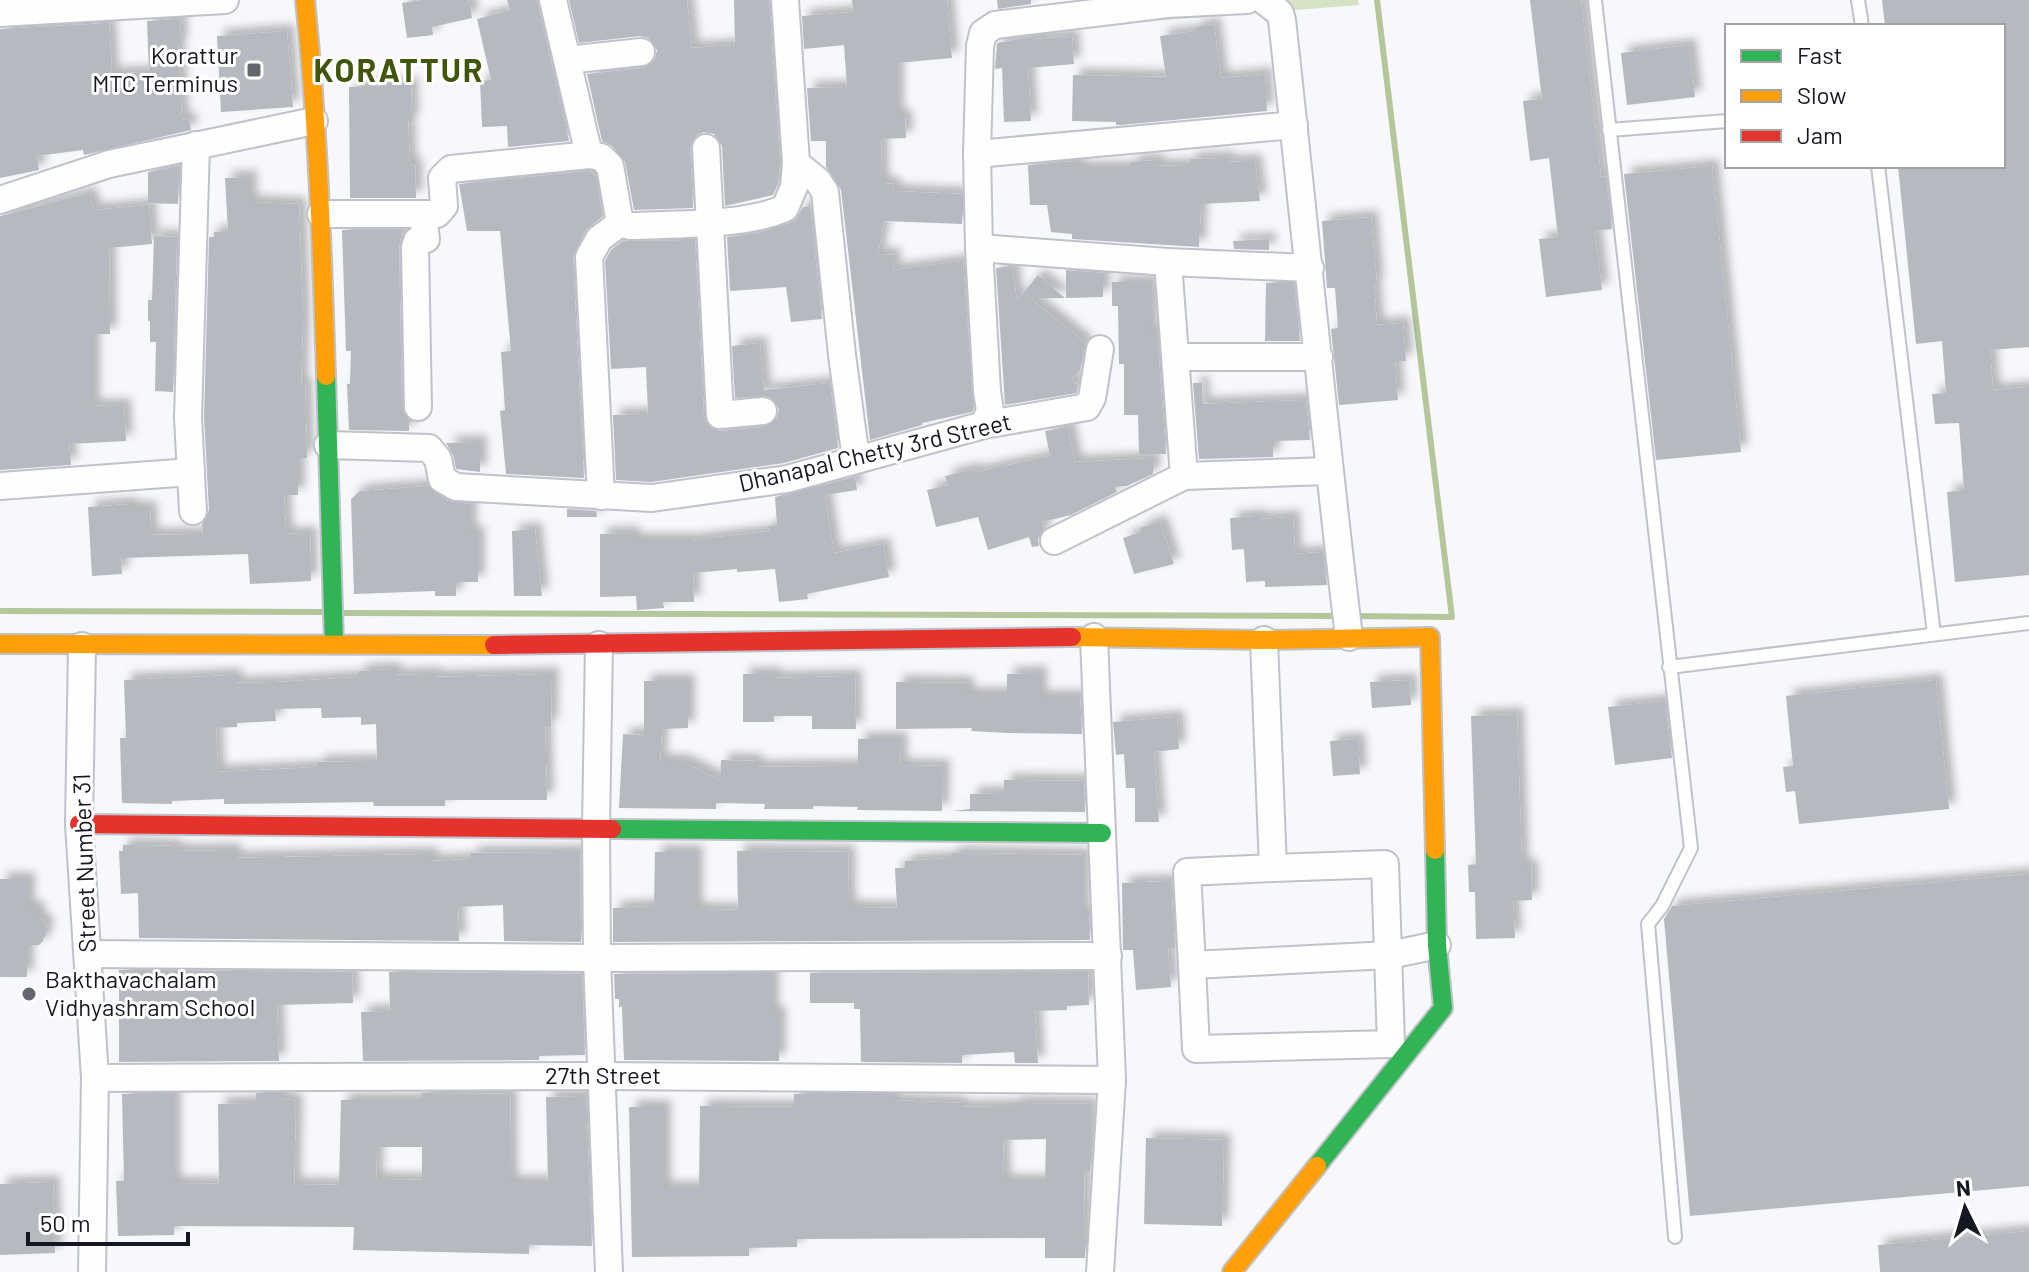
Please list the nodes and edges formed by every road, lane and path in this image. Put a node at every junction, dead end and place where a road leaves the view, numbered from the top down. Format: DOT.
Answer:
graph roads {
  1 [pos="225,0"];
  2 [pos="305,0"];
  3 [pos="553,0"];
  4 [pos="785,0"];
  5 [pos="1247,0"];
  6 [pos="1263,0"];
  7 [pos="1595,0"];
  8 [pos="1858,0"];
  9 [pos="1119,5"];
  10 [pos="0,13"];
  11 [pos="1862,24"];
  12 [pos="641,52"];
  13 [pos="567,60"];
  14 [pos="314,121"];
  15 [pos="1725,121"];
  16 [pos="1294,125"];
  17 [pos="1609,130"];
  18 [pos="196,145"];
  19 [pos="706,148"];
  20 [pos="977,154"];
  21 [pos="589,155"];
  22 [pos="796,163"];
  23 [pos="1878,168"];
  24 [pos="0,200"];
  25 [pos="321,214"];
  26 [pos="423,215"];
  27 [pos="708,222"];
  28 [pos="620,223"];
  29 [pos="979,248"];
  30 [pos="1168,262"];
  31 [pos="1310,268"];
  32 [pos="1100,349"];
  33 [pos="1176,357"];
  34 [pos="1319,357"];
  35 [pos="418,407"];
  36 [pos="763,411"];
  37 [pos="984,425"];
  38 [pos="328,445"];
  39 [pos="856,459"];
  40 [pos="1328,471"];
  41 [pos="191,472"];
  42 [pos="1184,476"];
  43 [pos="0,486"];
  44 [pos="601,496"];
  45 [pos="193,511"];
  46 [pos="1054,541"];
  47 [pos="2029,623"];
  48 [pos="1934,634"];
  49 [pos="1094,637"];
  50 [pos="1349,637"];
  51 [pos="1264,640"];
  52 [pos="0,644"];
  53 [pos="334,644"];
  54 [pos="599,645"];
  55 [pos="82,646"];
  56 [pos="1669,667"];
  57 [pos="79,824"];
  58 [pos="596,828"];
  59 [pos="1102,833"];
  60 [pos="1273,868"];
  61 [pos="1437,945"];
  62 [pos="89,954"];
  63 [pos="1390,955"];
  64 [pos="1108,956"];
  65 [pos="597,958"];
  66 [pos="1192,965"];
  67 [pos="602,1076"];
  68 [pos="95,1078"];
  69 [pos="1112,1080"];
  70 [pos="1675,1237"];
  71 [pos="92,1272"];
  72 [pos="609,1272"];
  73 [pos="1100,1272"];
  74 [pos="1232,1272"];
  1 -- 10 [label="street"];
  2 -- 14 [label="street"];
  3 -- 13 [label="street"];
  4 -- 22 [label="street"];
  5 -- 9 [label="street"];
  6 -- 16 [label="street"];
  7 -- 17 [label="lane"];
  8 -- 11 [label="lane"];
  9 -- 20 [label="street"];
  12 -- 13 [label="street"];
  13 -- 21 [label="street"];
  14 -- 18 [label="street"];
  14 -- 25 [label="street"];
  15 -- 17 [label="lane"];
  16 -- 20 [label="street"];
  16 -- 31 [label="street"];
  17 -- 56 [label="lane"];
  18 -- 24 [label="street"];
  18 -- 41 [label="street"];
  19 -- 27 [label="street"];
  20 -- 29 [label="street"];
  21 -- 26 [label="street"];
  21 -- 28 [label="street"];
  22 -- 27 [label="street"];
  22 -- 39 [label="street"];
  23 -- 48 [label="lane"];
  25 -- 26 [label="street"];
  25 -- 38 [label="street"];
  26 -- 35 [label="street"];
  27 -- 28 [label="street"];
  27 -- 36 [label="street"];
  28 -- 44 [label="street"];
  29 -- 30 [label="street"];
  29 -- 37 [label="street"];
  30 -- 31 [label="street"];
  30 -- 33 [label="street"];
  31 -- 34 [label="street"];
  32 -- 37 [label="street, Dhanapal Chetty 3rd Street"];
  33 -- 34 [label="street"];
  33 -- 42 [label="street"];
  34 -- 40 [label="street"];
  37 -- 39 [label="street, Dhanapal Chetty 3rd Street"];
  38 -- 44 [label="street, Dhanapal Chetty 3rd Street"];
  38 -- 53 [label="street"];
  39 -- 44 [label="street, Dhanapal Chetty 3rd Street"];
  40 -- 42 [label="street"];
  40 -- 50 [label="street"];
  41 -- 43 [label="street"];
  41 -- 45 [label="street"];
  42 -- 46 [label="street"];
  47 -- 48 [label="lane"];
  48 -- 56 [label="lane"];
  49 -- 51 [label="street"];
  49 -- 54 [label="street"];
  49 -- 59 [label="street"];
  50 -- 51 [label="street"];
  50 -- 61 [label="street"];
  51 -- 60 [label="street"];
  52 -- 55 [label="street"];
  53 -- 54 [label="street"];
  53 -- 55 [label="street"];
  54 -- 58 [label="street"];
  55 -- 57 [label="street, Street Number 31"];
  56 -- 70 [label="lane"];
  57 -- 58 [label="street"];
  57 -- 62 [label="street, Street Number 31"];
  58 -- 59 [label="street"];
  58 -- 65 [label="street"];
  59 -- 64 [label="street"];
  60 -- 63 [label="street"];
  60 -- 66 [label="street"];
  61 -- 63 [label="street"];
  61 -- 74 [label="street"];
  62 -- 65 [label="street"];
  62 -- 68 [label="street, Street Number 31"];
  63 -- 66 [label="street"];
  63 -- 66 [label="street"];
  64 -- 65 [label="street"];
  64 -- 69 [label="street"];
  65 -- 67 [label="street"];
  67 -- 68 [label="street, 27th Street"];
  67 -- 69 [label="street, 27th Street"];
  67 -- 72 [label="street"];
  68 -- 71 [label="street, Street Number 31"];
  69 -- 73 [label="street"];
}
